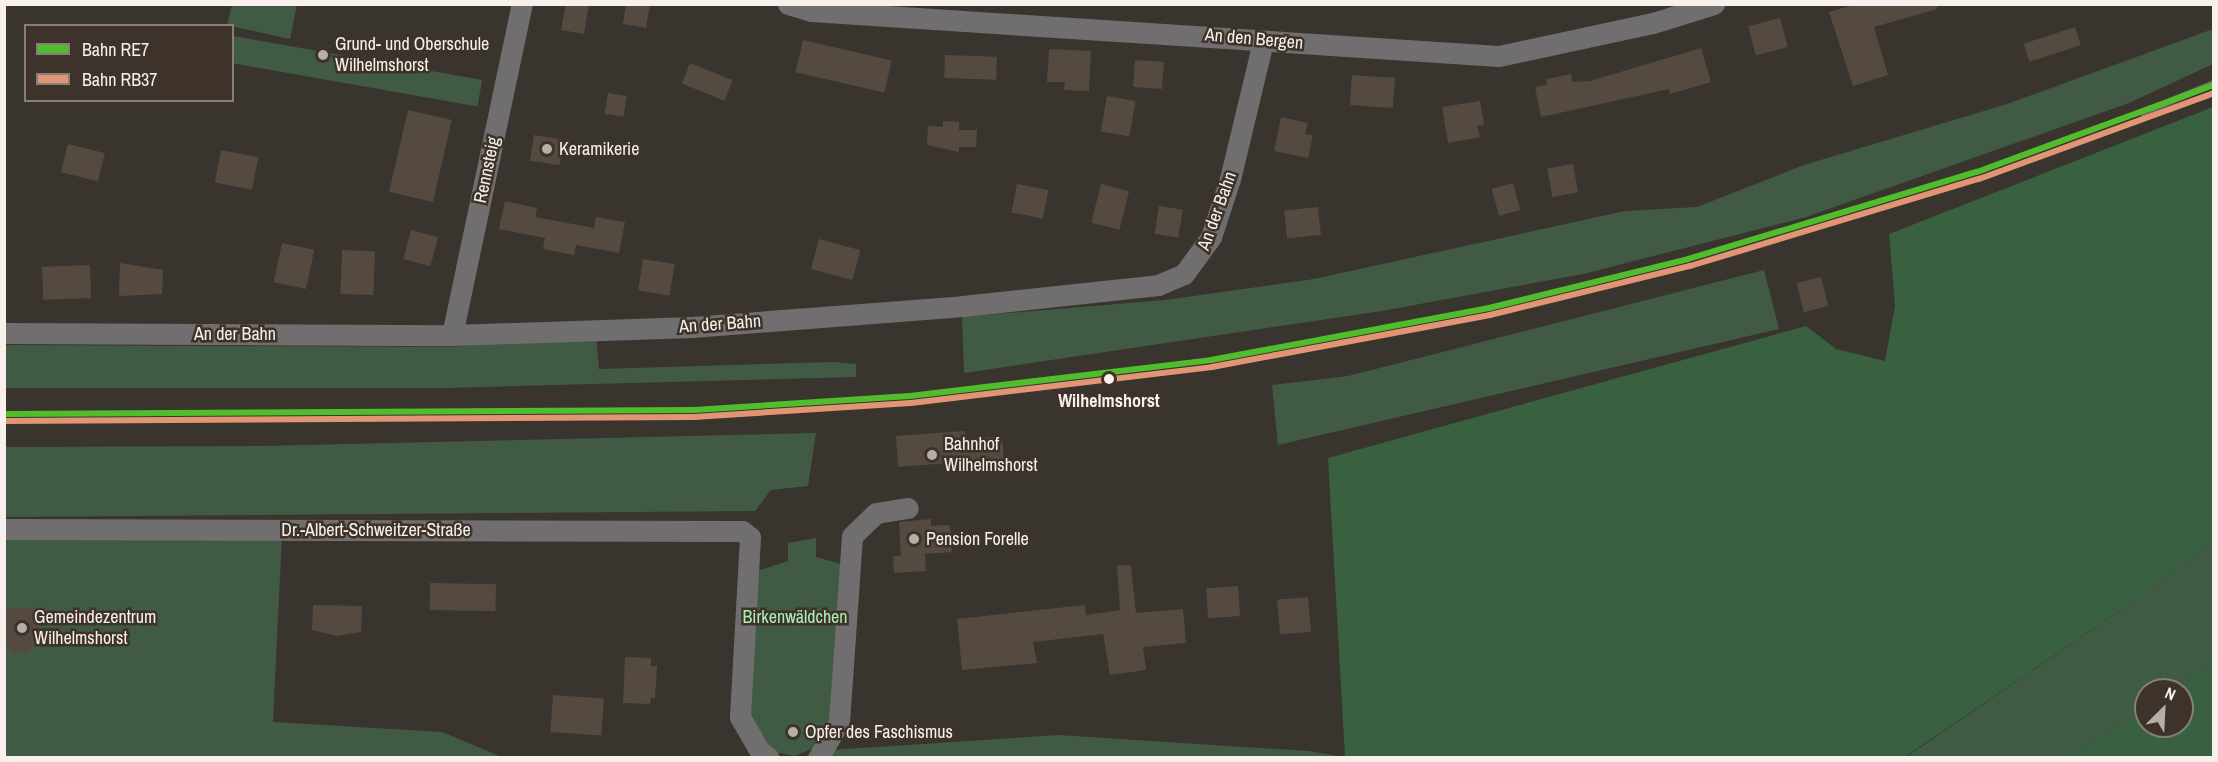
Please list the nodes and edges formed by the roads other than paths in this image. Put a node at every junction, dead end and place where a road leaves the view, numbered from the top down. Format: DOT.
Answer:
graph roads {
  1 [pos="522,4"];
  2 [pos="788,4"];
  3 [pos="1714,4"];
  4 [pos="1263,42"];
  5 [pos="4,333"];
  6 [pos="452,336"];
  7 [pos="908,508"];
  8 [pos="4,529"];
  9 [pos="769,758"];
  10 [pos="818,758"];
  1 -- 6 [label="street, Rennsteig"];
  2 -- 4 [label="street, An den Bergen"];
  3 -- 4 [label="street, An den Bergen"];
  4 -- 6 [label="street, An der Bahn"];
  5 -- 6 [label="street, An der Bahn"];
  7 -- 10 [label="street"];
  8 -- 9 [label="street, Dr.-Albert-Schweitzer-Straße"];
}
